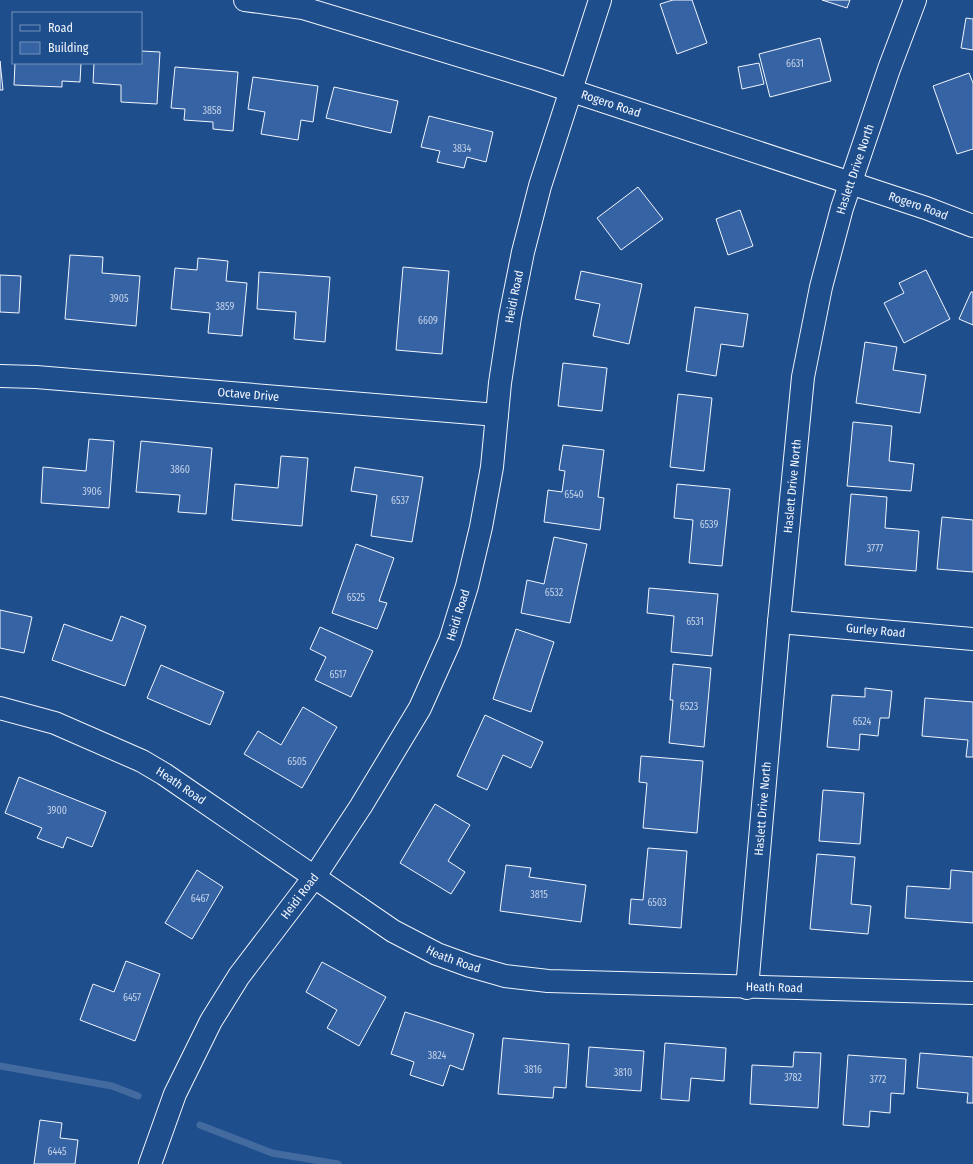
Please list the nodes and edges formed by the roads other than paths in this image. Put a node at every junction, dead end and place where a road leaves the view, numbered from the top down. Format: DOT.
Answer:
graph roads {
  1 [pos="245,0"];
  2 [pos="600,0"];
  3 [pos="915,0"];
  4 [pos="571,90"];
  5 [pos="850,184"];
  6 [pos="973,226"];
  7 [pos="0,376"];
  8 [pos="497,415"];
  9 [pos="779,622"];
  10 [pos="973,639"];
  11 [pos="0,708"];
  12 [pos="315,876"];
  13 [pos="747,988"];
  14 [pos="973,993"];
  15 [pos="150,1164"];
  1 -- 4 [label="street, Rogero Road"];
  2 -- 4 [label="street, Heidi Road"];
  3 -- 5 [label="street, Haslett Drive North"];
  4 -- 5 [label="street, Rogero Road"];
  4 -- 8 [label="street, Heidi Road"];
  5 -- 6 [label="street, Rogero Road"];
  5 -- 9 [label="street, Haslett Drive North"];
  7 -- 8 [label="street, Octave Drive"];
  8 -- 12 [label="street, Heidi Road"];
  9 -- 10 [label="street, Gurley Road"];
  9 -- 13 [label="street, Haslett Drive North"];
  11 -- 12 [label="street, Heath Road"];
  12 -- 13 [label="street, Heath Road"];
  12 -- 15 [label="street, Heidi Road"];
  13 -- 14 [label="street, Heath Road"];
}
